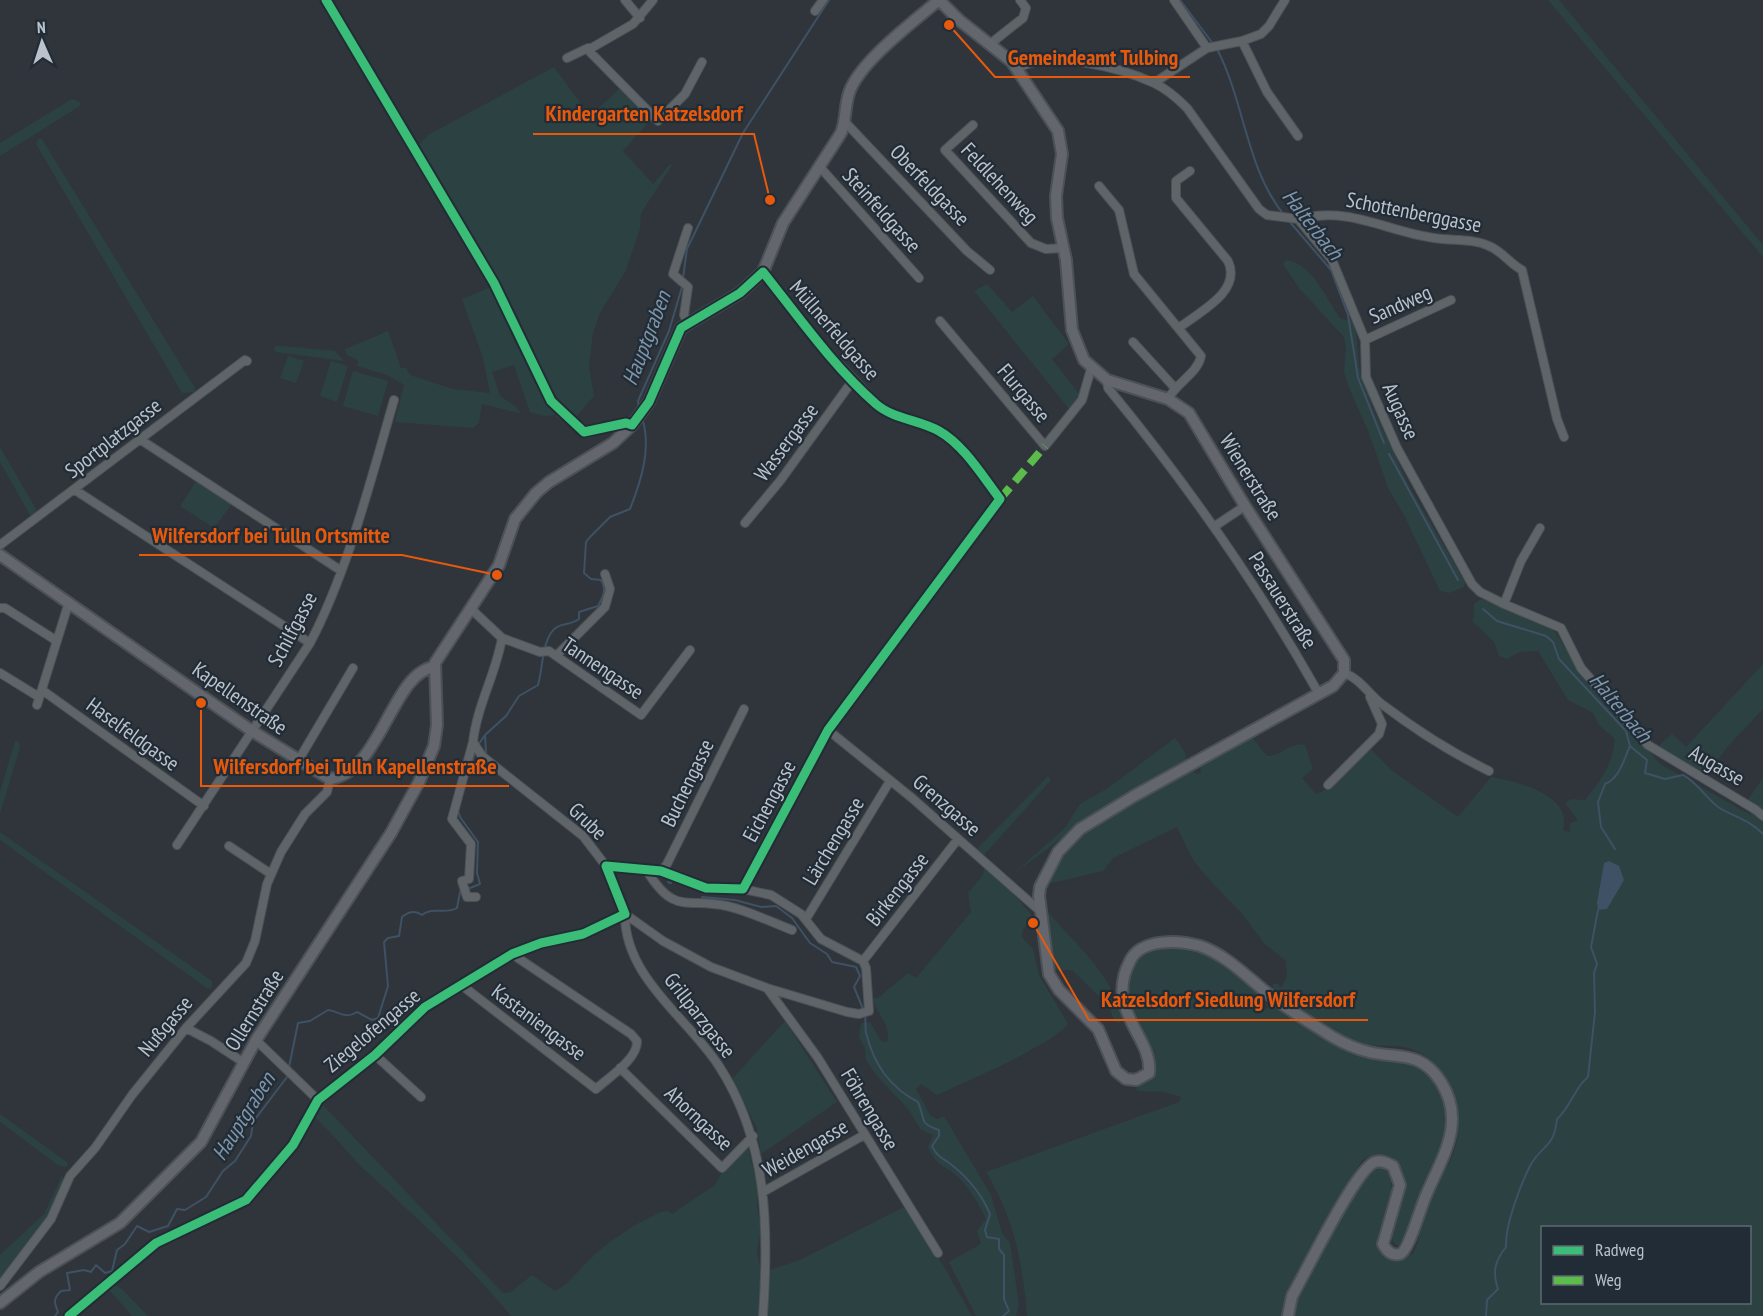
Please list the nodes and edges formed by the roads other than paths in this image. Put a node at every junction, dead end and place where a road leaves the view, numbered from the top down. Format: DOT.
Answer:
graph roads {
  1 [pos="625,0"];
  2 [pos="653,0"];
  3 [pos="824,0"];
  4 [pos="939,0"];
  5 [pos="1020,0"];
  6 [pos="1174,0"];
  7 [pos="1285,0"];
  8 [pos="815,11"];
  9 [pos="640,18"];
  10 [pos="1242,42"];
  11 [pos="990,44"];
  12 [pos="1212,47"];
  13 [pos="588,50"];
  14 [pos="567,58"];
  15 [pos="702,62"];
  16 [pos="1017,68"];
  17 [pos="1155,83"];
  18 [pos="845,122"];
  19 [pos="973,125"];
  20 [pos="1298,136"];
  21 [pos="819,166"];
  22 [pos="1190,171"];
  23 [pos="1099,186"];
  24 [pos="1295,218"];
  25 [pos="688,228"];
  26 [pos="1064,248"];
  27 [pos="990,270"];
  28 [pos="763,272"];
  29 [pos="919,278"];
  30 [pos="1451,300"];
  31 [pos="939,321"];
  32 [pos="687,322"];
  33 [pos="1180,327"];
  34 [pos="1365,340"];
  35 [pos="1133,342"];
  36 [pos="247,362"];
  37 [pos="1091,369"];
  38 [pos="853,380"];
  39 [pos="1107,381"];
  40 [pos="1174,387"];
  41 [pos="1168,399"];
  42 [pos="394,400"];
  43 [pos="882,409"];
  44 [pos="561,413"];
  45 [pos="641,414"];
  46 [pos="1564,437"];
  47 [pos="141,440"];
  48 [pos="75,490"];
  49 [pos="1245,506"];
  50 [pos="745,524"];
  51 [pos="1215,526"];
  52 [pos="1540,528"];
  53 [pos="0,545"];
  54 [pos="0,555"];
  55 [pos="340,570"];
  56 [pos="605,574"];
  57 [pos="69,602"];
  58 [pos="1504,604"];
  59 [pos="0,608"];
  60 [pos="470,608"];
  61 [pos="502,638"];
  62 [pos="57,640"];
  63 [pos="310,643"];
  64 [pos="690,650"];
  65 [pos="556,656"];
  66 [pos="434,667"];
  67 [pos="353,668"];
  68 [pos="1344,673"];
  69 [pos="0,674"];
  70 [pos="1319,694"];
  71 [pos="1370,695"];
  72 [pos="39,698"];
  73 [pos="744,709"];
  74 [pos="828,730"];
  75 [pos="252,731"];
  76 [pos="474,744"];
  77 [pos="298,761"];
  78 [pos="1490,771"];
  79 [pos="330,778"];
  80 [pos="890,781"];
  81 [pos="1328,785"];
  82 [pos="204,806"];
  83 [pos="1763,816"];
  84 [pos="958,838"];
  85 [pos="177,845"];
  86 [pos="230,846"];
  87 [pos="606,867"];
  88 [pos="647,871"];
  89 [pos="661,871"];
  90 [pos="271,874"];
  91 [pos="744,889"];
  92 [pos="476,897"];
  93 [pos="1040,910"];
  94 [pos="625,914"];
  95 [pos="806,919"];
  96 [pos="792,930"];
  97 [pos="513,954"];
  98 [pos="863,961"];
  99 [pos="460,984"];
  100 [pos="767,988"];
  101 [pos="186,1028"];
  102 [pos="256,1040"];
  103 [pos="375,1055"];
  104 [pos="243,1062"];
  105 [pos="620,1068"];
  106 [pos="421,1097"];
  107 [pos="318,1100"];
  108 [pos="864,1135"];
  109 [pos="753,1136"];
  110 [pos="763,1192"];
  111 [pos="185,1228"];
  112 [pos="938,1253"];
  113 [pos="0,1286"];
  114 [pos="0,1303"];
  115 [pos="763,1316"];
  116 [pos="1288,1316"];
  1 -- 9 [label="street"];
  2 -- 9 [label="street"];
  3 -- 8 [label="street"];
  4 -- 11 [label="street, Wienerstraße"];
  4 -- 18 [label="street"];
  5 -- 11 [label="street"];
  6 -- 12 [label="street"];
  7 -- 10 [label="street"];
  9 -- 13 [label="street"];
  10 -- 12 [label="street"];
  10 -- 20 [label="street"];
  11 -- 16 [label="street, Wienerstraße"];
  12 -- 17 [label="street"];
  13 -- 14 [label="street"];
  13 -- 15 [label="street"];
  16 -- 17 [label="street"];
  16 -- 26 [label="street, Wienerstraße"];
  17 -- 24 [label="street"];
  18 -- 21 [label="street"];
  18 -- 27 [label="street, Oberfeldgasse"];
  19 -- 26 [label="street, Feldlehenweg"];
  21 -- 28 [label="street"];
  21 -- 29 [label="street, Steinfeldgasse"];
  22 -- 33 [label="street"];
  23 -- 33 [label="street"];
  24 -- 34 [label="street, Augasse"];
  24 -- 46 [label="street, Schottenberggasse"];
  25 -- 32 [label="street"];
  26 -- 37 [label="street, Wienerstraße"];
  28 -- 32 [label="street"];
  28 -- 38 [label="street, Müllnerfeldgasse"];
  30 -- 34 [label="street, Sandweg"];
  31 -- 37 [label="street, Flurgasse"];
  32 -- 45 [label="street"];
  33 -- 40 [label="street"];
  34 -- 58 [label="street, Augasse"];
  35 -- 40 [label="street"];
  36 -- 47 [label="street, Sportplatzgasse"];
  37 -- 39 [label="street, Wienerstraße"];
  38 -- 43 [label="street, Müllnerfeldgasse"];
  38 -- 50 [label="street, Wassergasse"];
  39 -- 41 [label="street, Wienerstraße"];
  39 -- 51 [label="street, Passauerstraße"];
  40 -- 41 [label="street"];
  41 -- 49 [label="street, Wienerstraße"];
  42 -- 55 [label="street, Schilfgasse"];
  44 -- 45 [label="street"];
  45 -- 60 [label="street"];
  47 -- 48 [label="street, Sportplatzgasse"];
  47 -- 55 [label="street"];
  48 -- 53 [label="street, Sportplatzgasse"];
  48 -- 63 [label="street"];
  49 -- 51 [label="street"];
  49 -- 68 [label="street, Wienerstraße"];
  51 -- 70 [label="street, Passauerstraße"];
  52 -- 58 [label="street"];
  54 -- 57 [label="street, Kapellenstraße"];
  55 -- 63 [label="street, Schilfgasse"];
  56 -- 65 [label="street"];
  57 -- 62 [label="street"];
  57 -- 75 [label="street, Kapellenstraße"];
  58 -- 83 [label="street, Augasse"];
  59 -- 62 [label="street"];
  60 -- 61 [label="street"];
  60 -- 66 [label="street"];
  61 -- 65 [label="street, Tannengasse"];
  61 -- 76 [label="street"];
  62 -- 72 [label="street"];
  63 -- 75 [label="street, Schilfgasse"];
  64 -- 65 [label="street, Tannengasse"];
  66 -- 79 [label="street"];
  66 -- 102 [label="street, Ollernstraße"];
  67 -- 77 [label="street"];
  68 -- 70 [label="street"];
  68 -- 71 [label="street"];
  69 -- 72 [label="street, Haselfeldgasse"];
  70 -- 93 [label="street"];
  71 -- 78 [label="street"];
  71 -- 81 [label="street"];
  72 -- 82 [label="street, Haselfeldgasse"];
  73 -- 89 [label="street, Buchengasse"];
  74 -- 80 [label="street, Grenzgasse"];
  74 -- 91 [label="street, Eichengasse"];
  75 -- 77 [label="street, Kapellenstraße"];
  75 -- 82 [label="street"];
  76 -- 87 [label="street, Grube"];
  76 -- 92 [label="street"];
  77 -- 79 [label="street, Kapellenstraße"];
  79 -- 90 [label="street, Nußgasse"];
  80 -- 84 [label="street, Grenzgasse"];
  80 -- 95 [label="street, Lärchengasse"];
  82 -- 85 [label="street"];
  84 -- 93 [label="street, Grenzgasse"];
  84 -- 98 [label="street, Birkengasse"];
  86 -- 90 [label="street"];
  87 -- 88 [label="street"];
  87 -- 94 [label="street, Grube"];
  88 -- 89 [label="street"];
  88 -- 96 [label="street"];
  89 -- 91 [label="street"];
  90 -- 101 [label="street, Nußgasse"];
  91 -- 95 [label="street"];
  93 -- 116 [label="street"];
  94 -- 97 [label="street, Ziegelofengasse"];
  94 -- 100 [label="street"];
  94 -- 109 [label="street, Grillparzgasse"];
  95 -- 98 [label="street"];
  97 -- 99 [label="street, Ziegelofengasse"];
  97 -- 105 [label="street"];
  98 -- 100 [label="street"];
  99 -- 103 [label="street, Ziegelofengasse"];
  99 -- 105 [label="street, Kastaniengasse"];
  100 -- 108 [label="street, Föhrengasse"];
  101 -- 104 [label="street"];
  101 -- 113 [label="street, Nußgasse"];
  102 -- 104 [label="street, Ollernstraße"];
  102 -- 107 [label="street"];
  103 -- 106 [label="street"];
  103 -- 107 [label="street, Ziegelofengasse"];
  104 -- 114 [label="street, Ollernstraße"];
  105 -- 109 [label="street, Ahorngasse"];
  107 -- 111 [label="street, Ziegelofengasse"];
  108 -- 110 [label="street, Weidengasse"];
  108 -- 112 [label="street, Föhrengasse"];
  109 -- 110 [label="street, Grillparzgasse"];
  110 -- 115 [label="street, Grillparzgasse"];
}
